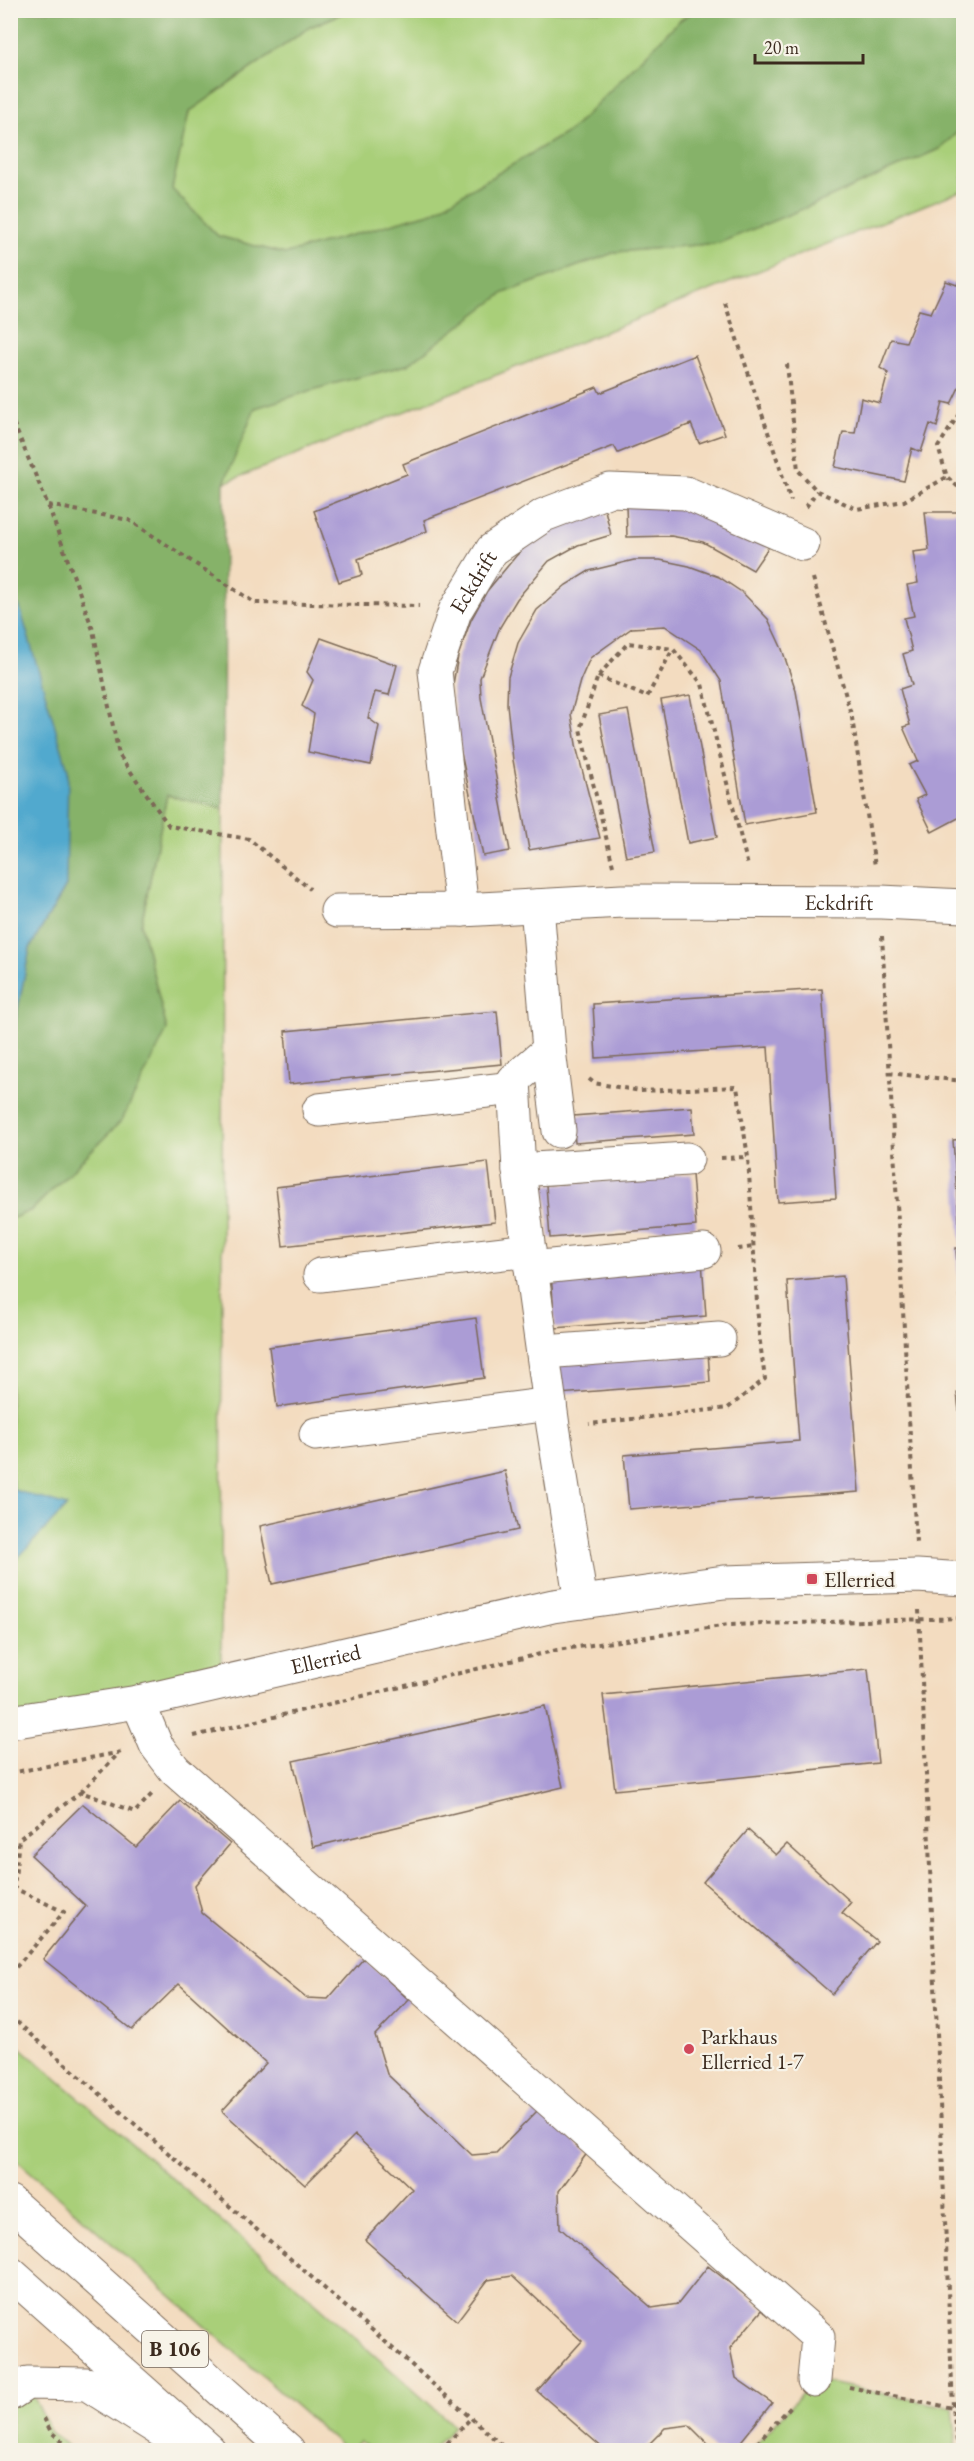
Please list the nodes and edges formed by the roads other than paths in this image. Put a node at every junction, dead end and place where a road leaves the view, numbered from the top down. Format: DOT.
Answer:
graph roads {
  1 [pos="803,544"];
  2 [pos="537,906"];
  3 [pos="963,906"];
  4 [pos="462,910"];
  5 [pos="337,911"];
  6 [pos="549,1050"];
  7 [pos="514,1088"];
  8 [pos="319,1110"];
  9 [pos="559,1131"];
  10 [pos="687,1159"];
  11 [pos="519,1170"];
  12 [pos="704,1251"];
  13 [pos="530,1259"];
  14 [pos="320,1275"];
  15 [pos="719,1339"];
  16 [pos="544,1352"];
  17 [pos="550,1404"];
  18 [pos="316,1434"];
  19 [pos="963,1579"];
  20 [pos="581,1602"];
  21 [pos="138,1702"];
  22 [pos="10,1722"];
  23 [pos="10,2202"];
  24 [pos="10,2273"];
  25 [pos="814,2380"];
  26 [pos="10,2394"];
  27 [pos="193,2451"];
  28 [pos="209,2451"];
  29 [pos="288,2451"];
  1 -- 4 [label="main road, Eckdrift"];
  2 -- 3 [label="main road, Eckdrift"];
  2 -- 4 [label="main road, Eckdrift"];
  2 -- 6 [label="main road"];
  4 -- 5 [label="main road, Eckdrift"];
  6 -- 7 [label="main road"];
  6 -- 9 [label="main road"];
  7 -- 8 [label="main road"];
  7 -- 11 [label="main road"];
  10 -- 11 [label="main road"];
  11 -- 13 [label="main road"];
  12 -- 13 [label="main road"];
  13 -- 14 [label="main road"];
  13 -- 16 [label="main road"];
  15 -- 16 [label="main road"];
  16 -- 17 [label="main road"];
  17 -- 18 [label="main road"];
  17 -- 20 [label="main road"];
  19 -- 20 [label="main road, Ellerried"];
  20 -- 21 [label="main road, Ellerried"];
  21 -- 22 [label="main road, Ellerried"];
  21 -- 25 [label="main road"];
  23 -- 29 [label="main road, B 106"];
  24 -- 28 [label="main road, B 106"];
  26 -- 27 [label="main road"];
}
